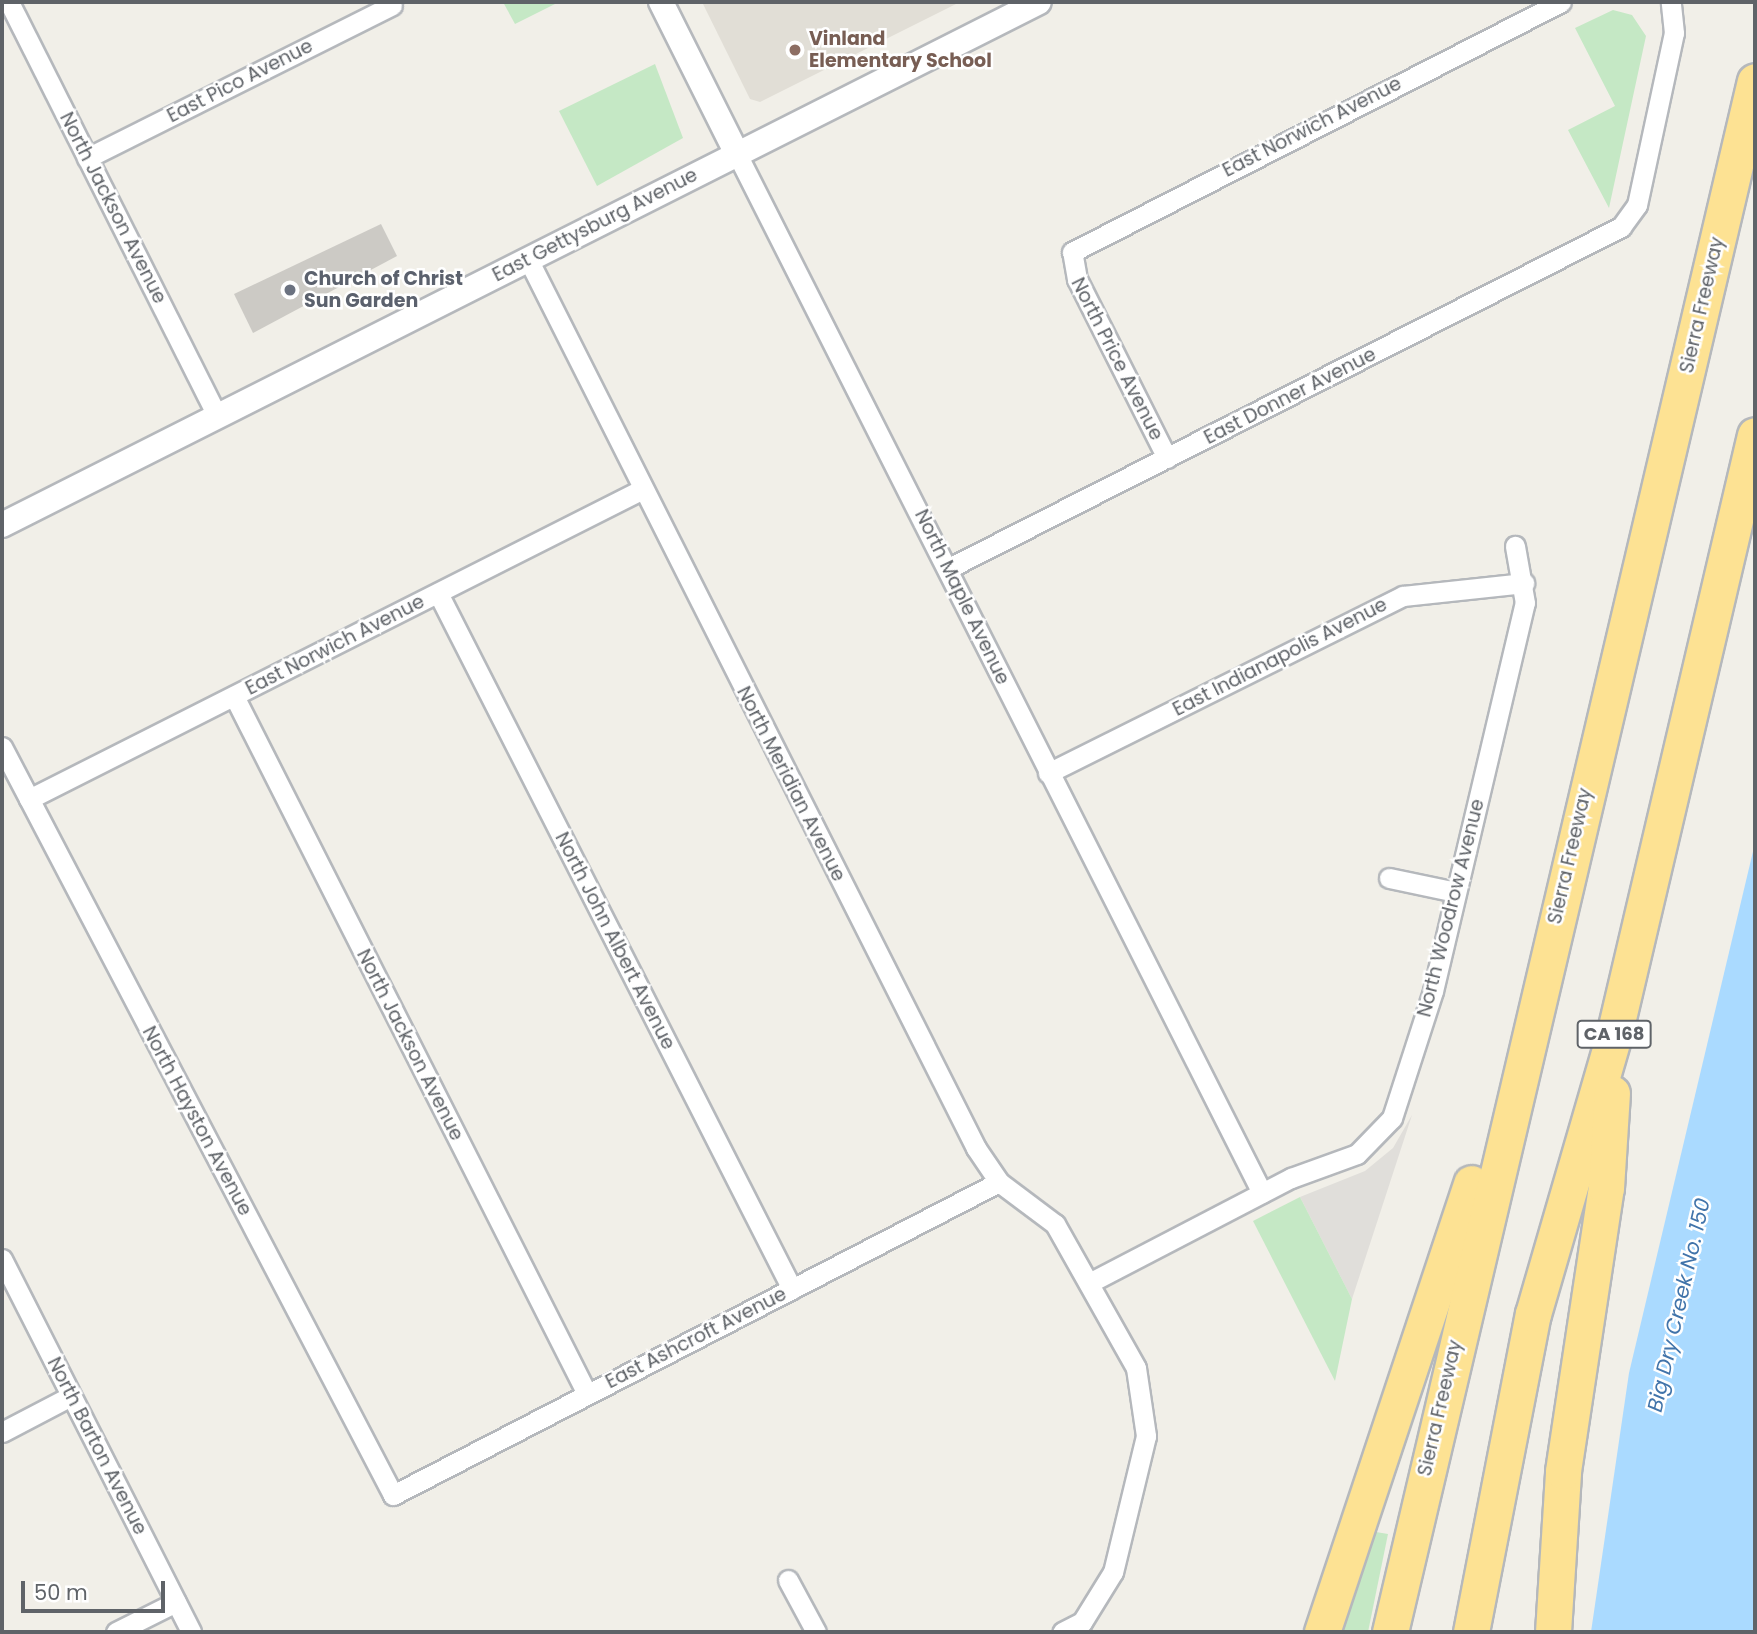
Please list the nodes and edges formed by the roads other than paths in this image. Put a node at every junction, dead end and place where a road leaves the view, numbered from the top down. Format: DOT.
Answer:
graph roads {
  1 [pos="9,2"];
  2 [pos="662,2"];
  3 [pos="1039,2"];
  4 [pos="1561,2"];
  5 [pos="1671,2"];
  6 [pos="392,5"];
  7 [pos="1755,81"];
  8 [pos="737,154"];
  9 [pos="88,158"];
  10 [pos="528,259"];
  11 [pos="1071,259"];
  12 [pos="217,415"];
  13 [pos="1755,435"];
  14 [pos="1167,458"];
  15 [pos="641,489"];
  16 [pos="2,525"];
  17 [pos="1515,546"];
  18 [pos="949,568"];
  19 [pos="1524,583"];
  20 [pos="438,593"];
  21 [pos="234,696"];
  22 [pos="2,747"];
  23 [pos="1048,773"];
  24 [pos="29,799"];
  25 [pos="1389,878"];
  26 [pos="1456,892"];
  27 [pos="1615,1031"];
  28 [pos="1510,1105"];
  29 [pos="999,1182"];
  30 [pos="1262,1193"];
  31 [pos="2,1259"];
  32 [pos="1089,1283"];
  33 [pos="792,1289"];
  34 [pos="587,1394"];
  35 [pos="71,1396"];
  36 [pos="2,1432"];
  37 [pos="393,1495"];
  38 [pos="788,1580"];
  39 [pos="176,1602"];
  40 [pos="116,1632"];
  41 [pos="191,1632"];
  42 [pos="816,1632"];
  43 [pos="1062,1632"];
  44 [pos="1322,1632"];
  45 [pos="1390,1632"];
  46 [pos="1471,1632"];
  47 [pos="1553,1632"];
  1 -- 9 [label="street, North Jackson Avenue"];
  2 -- 8 [label="street, North Maple Avenue"];
  3 -- 8 [label="street, East Gettysburg Avenue"];
  4 -- 11 [label="street, East Norwich Avenue"];
  5 -- 14 [label="street, East Donner Avenue"];
  6 -- 9 [label="street, East Pico Avenue"];
  7 -- 28 [label="highway, Sierra Freeway"];
  8 -- 10 [label="street, East Gettysburg Avenue"];
  8 -- 18 [label="street, North Maple Avenue"];
  9 -- 12 [label="street, North Jackson Avenue"];
  10 -- 12 [label="street, East Gettysburg Avenue"];
  10 -- 15 [label="street, North Meridian Avenue"];
  11 -- 14 [label="street, North Price Avenue"];
  12 -- 16 [label="street, East Gettysburg Avenue"];
  13 -- 27 [label="highway, CA 168"];
  14 -- 18 [label="street, East Donner Avenue"];
  15 -- 20 [label="street, East Norwich Avenue"];
  15 -- 29 [label="street, North Meridian Avenue"];
  17 -- 19 [label="street, North Woodrow Avenue"];
  18 -- 23 [label="street, North Maple Avenue"];
  19 -- 23 [label="street, East Indianapolis Avenue"];
  19 -- 26 [label="street, North Woodrow Avenue"];
  20 -- 21 [label="street, East Norwich Avenue"];
  20 -- 33 [label="street, North John Albert Avenue"];
  21 -- 24 [label="street, East Norwich Avenue"];
  21 -- 34 [label="street, North Jackson Avenue"];
  22 -- 24 [label="street, North Hayston Avenue"];
  23 -- 30 [label="street, North Maple Avenue"];
  24 -- 37 [label="street, North Hayston Avenue"];
  25 -- 26 [label="street"];
  26 -- 30 [label="street, North Woodrow Avenue"];
  27 -- 46 [label="highway, CA 168"];
  27 -- 47 [label="highway"];
  28 -- 44 [label="highway"];
  28 -- 45 [label="highway, Sierra Freeway"];
  29 -- 32 [label="street, North Meridian Avenue"];
  29 -- 33 [label="street, East Ashcroft Avenue"];
  30 -- 32 [label="street, North Woodrow Avenue"];
  31 -- 35 [label="street, North Barton Avenue"];
  32 -- 43 [label="street, North Meridian Avenue"];
  33 -- 34 [label="street, East Ashcroft Avenue"];
  34 -- 37 [label="street, East Ashcroft Avenue"];
  35 -- 36 [label="street"];
  35 -- 39 [label="street, North Barton Avenue"];
  38 -- 42 [label="street"];
  39 -- 40 [label="street"];
  39 -- 41 [label="street, North Barton Avenue"];
}
